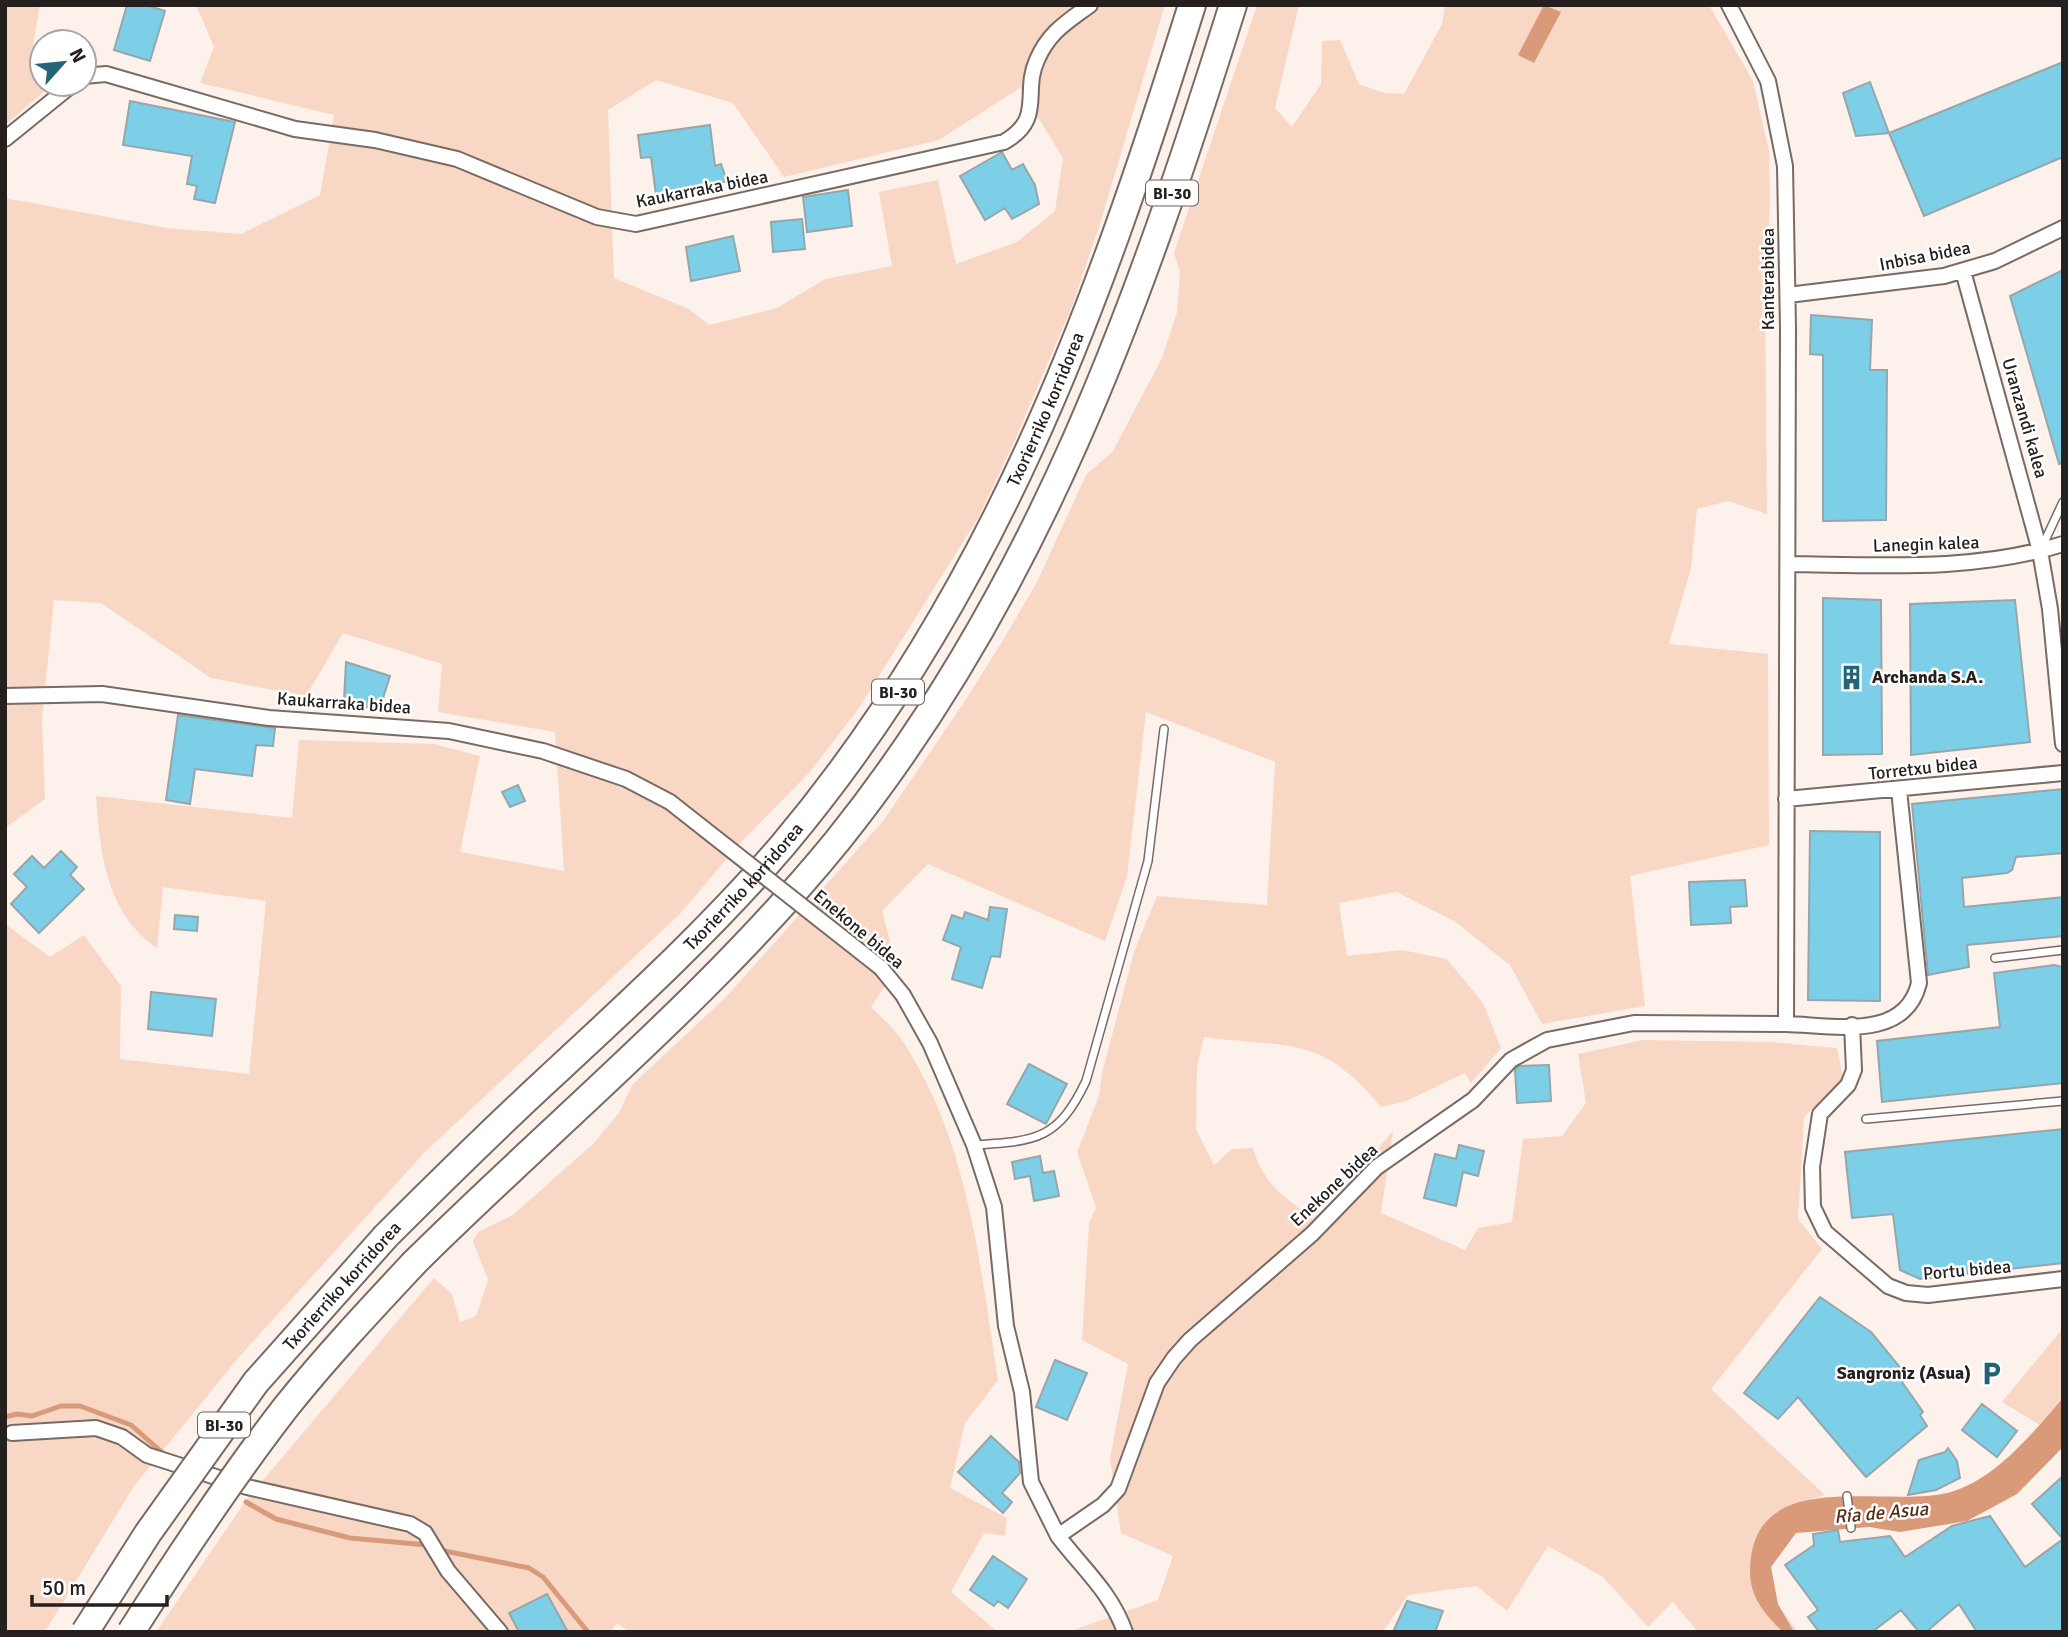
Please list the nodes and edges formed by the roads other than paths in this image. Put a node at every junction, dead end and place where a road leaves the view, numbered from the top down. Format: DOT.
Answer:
graph roads {
  1 [pos="1090,5"];
  2 [pos="1192,5"];
  3 [pos="1233,5"];
  4 [pos="1730,5"];
  5 [pos="98,75"];
  6 [pos="56,98"];
  7 [pos="5,139"];
  8 [pos="2063,228"];
  9 [pos="1963,271"];
  10 [pos="1788,295"];
  11 [pos="2063,502"];
  12 [pos="2063,544"];
  13 [pos="2040,551"];
  14 [pos="1788,564"];
  15 [pos="5,696"];
  16 [pos="1164,729"];
  17 [pos="2063,744"];
  18 [pos="2063,773"];
  19 [pos="1899,790"];
  20 [pos="1786,799"];
  21 [pos="670,802"];
  22 [pos="2063,950"];
  23 [pos="1995,958"];
  24 [pos="1786,1024"];
  25 [pos="1852,1025"];
  26 [pos="2063,1101"];
  27 [pos="1866,1119"];
  28 [pos="974,1144"];
  29 [pos="2063,1279"];
  30 [pos="12,1433"];
  31 [pos="1847,1496"];
  32 [pos="1851,1528"];
  33 [pos="1058,1536"];
  34 [pos="85,1632"];
  35 [pos="131,1632"];
  36 [pos="500,1632"];
  37 [pos="1125,1632"];
  1 -- 5 [label="street, Kaukarraka bidea"];
  2 -- 34 [label="highway, Txorierriko korridorea / BI-30, bridge"];
  3 -- 35 [label="highway, Txorierriko korridorea / BI-30, bridge"];
  4 -- 10 [label="street, Kanterabidea"];
  6 -- 7 [label="street"];
  8 -- 9 [label="street, Inbisa bidea"];
  9 -- 10 [label="street, Inbisa bidea"];
  9 -- 13 [label="street, Uranzandi kalea"];
  10 -- 14 [label="street, Kanterabidea"];
  11 -- 13 [label="lane"];
  12 -- 13 [label="street, Lanegin kalea"];
  13 -- 14 [label="street, Lanegin kalea"];
  13 -- 17 [label="street, Uranzandi kalea"];
  14 -- 20 [label="street, Kanterabidea"];
  15 -- 21 [label="street, Kaukarraka bidea"];
  16 -- 28 [label="lane"];
  18 -- 19 [label="street, Torretxu bidea"];
  19 -- 20 [label="street, Torretxu bidea"];
  19 -- 25 [label="street, Enekone bidea"];
  20 -- 24 [label="street, Kanterabidea"];
  21 -- 28 [label="street, Enekone bidea, bridge"];
  22 -- 23 [label="lane"];
  24 -- 25 [label="street, Enekone bidea"];
  24 -- 33 [label="street, Enekone bidea"];
  25 -- 29 [label="street, Portu bidea"];
  26 -- 27 [label="lane"];
  28 -- 33 [label="street, Enekone bidea"];
  30 -- 36 [label="street"];
  31 -- 32 [label="lane"];
  33 -- 37 [label="street, Enekone bidea"];
}
